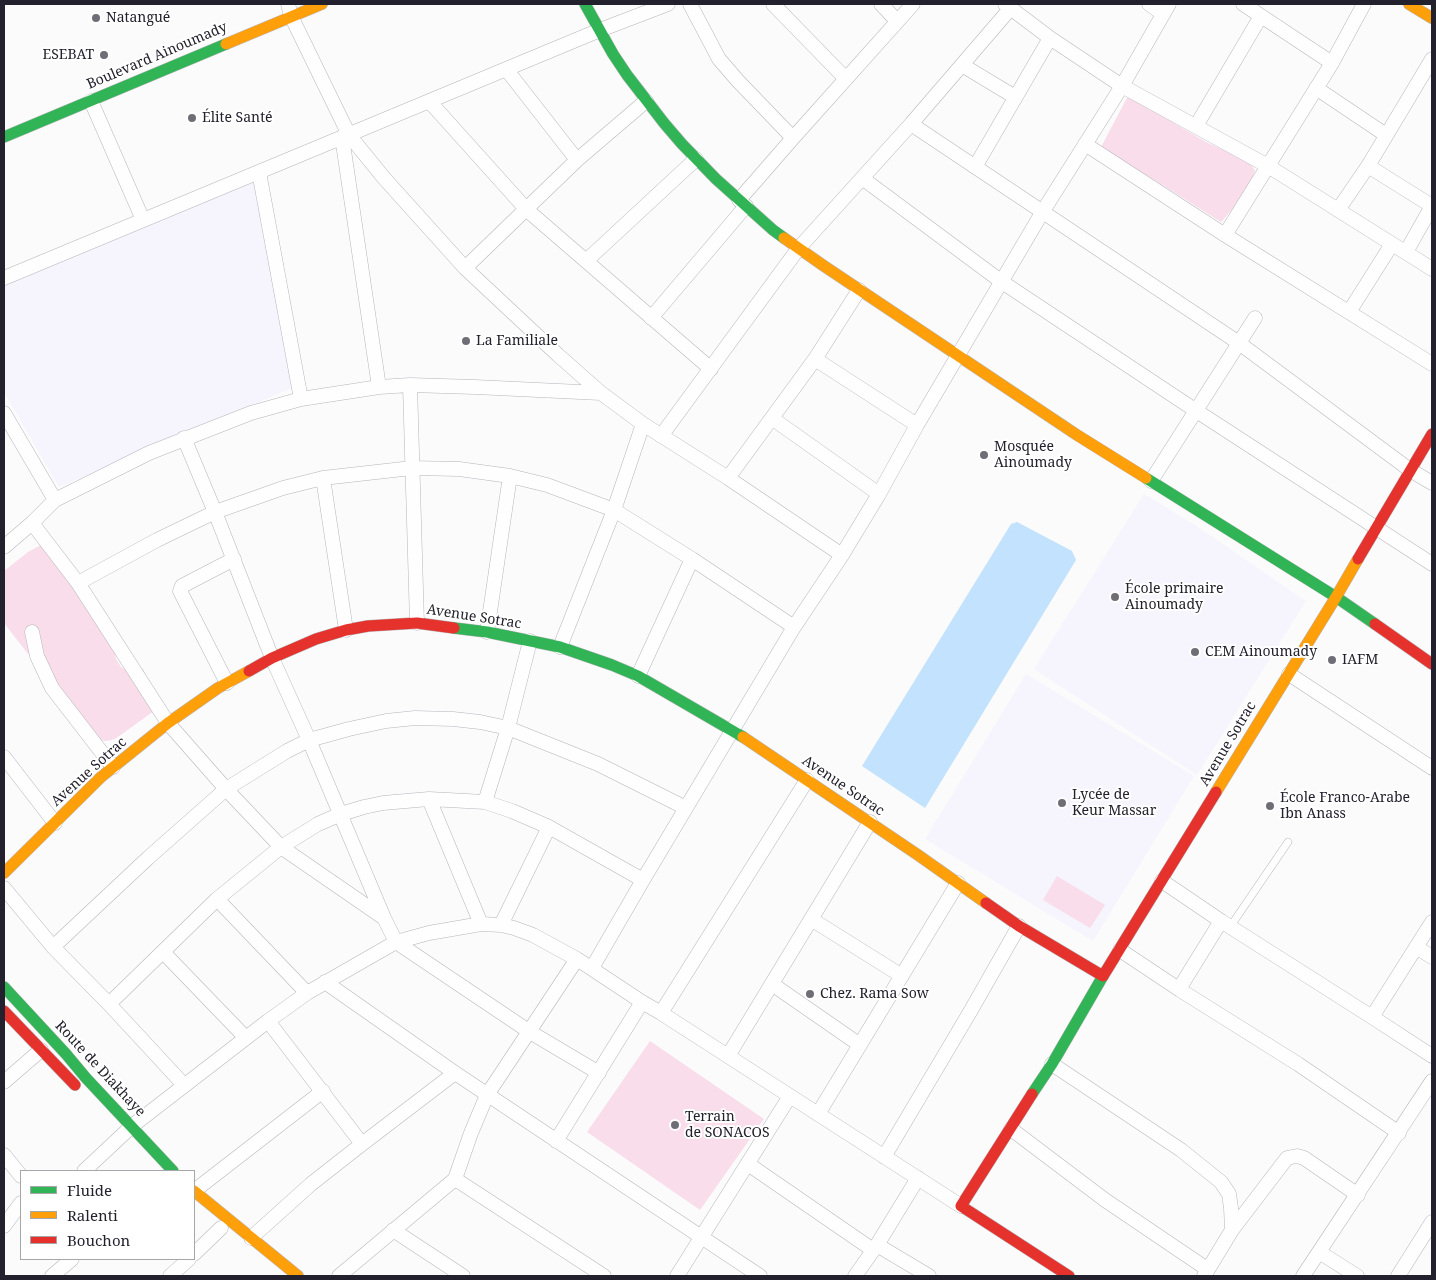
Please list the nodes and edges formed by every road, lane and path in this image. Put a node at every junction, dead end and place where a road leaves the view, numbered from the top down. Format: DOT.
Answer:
graph roads {
  1 [pos="322,4"];
  2 [pos="585,4"];
  3 [pos="668,4"];
  4 [pos="690,4"];
  5 [pos="773,4"];
  6 [pos="881,4"];
  7 [pos="913,4"];
  8 [pos="1149,4"];
  9 [pos="1243,4"];
  10 [pos="1364,4"];
  11 [pos="1409,4"];
  12 [pos="1007,7"];
  13 [pos="1166,9"];
  14 [pos="290,10"];
  15 [pos="1261,16"];
  16 [pos="1432,18"];
  17 [pos="897,21"];
  18 [pos="600,30"];
  19 [pos="1050,38"];
  20 [pos="1432,59"];
  21 [pos="1332,63"];
  22 [pos="962,65"];
  23 [pos="506,69"];
  24 [pos="846,79"];
  25 [pos="1122,86"];
  26 [pos="1316,88"];
  27 [pos="1016,97"];
  28 [pos="91,101"];
  29 [pos="429,101"];
  30 [pos="646,101"];
  31 [pos="911,124"];
  32 [pos="1196,126"];
  33 [pos="1386,135"];
  34 [pos="345,136"];
  35 [pos="4,137"];
  36 [pos="793,138"];
  37 [pos="1085,144"];
  38 [pos="696,159"];
  39 [pos="577,160"];
  40 [pos="1268,166"];
  41 [pos="1368,166"];
  42 [pos="975,167"];
  43 [pos="258,172"];
  44 [pos="862,178"];
  45 [pos="743,203"];
  46 [pos="1432,206"];
  47 [pos="526,210"];
  48 [pos="1338,210"];
  49 [pos="1043,211"];
  50 [pos="143,220"];
  51 [pos="1226,235"];
  52 [pos="1392,244"];
  53 [pos="798,249"];
  54 [pos="1406,252"];
  55 [pos="586,262"];
  56 [pos="464,268"];
  57 [pos="1432,269"];
  58 [pos="4,278"];
  59 [pos="1002,282"];
  60 [pos="859,290"];
  61 [pos="1348,312"];
  62 [pos="651,318"];
  63 [pos="1255,318"];
  64 [pos="1239,343"];
  65 [pos="959,356"];
  66 [pos="816,359"];
  67 [pos="1432,364"];
  68 [pos="711,369"];
  69 [pos="410,385"];
  70 [pos="378,388"];
  71 [pos="601,393"];
  72 [pos="301,399"];
  73 [pos="1195,410"];
  74 [pos="4,413"];
  75 [pos="773,419"];
  76 [pos="643,424"];
  77 [pos="917,425"];
  78 [pos="1432,434"];
  79 [pos="661,436"];
  80 [pos="184,438"];
  81 [pos="412,468"];
  82 [pos="1410,470"];
  83 [pos="510,476"];
  84 [pos="323,478"];
  85 [pos="728,478"];
  86 [pos="1151,481"];
  87 [pos="1432,483"];
  88 [pos="879,494"];
  89 [pos="55,500"];
  90 [pos="614,510"];
  91 [pos="215,512"];
  92 [pos="32,523"];
  93 [pos="1376,527"];
  94 [pos="4,547"];
  95 [pos="842,555"];
  96 [pos="234,559"];
  97 [pos="692,559"];
  98 [pos="1432,564"];
  99 [pos="78,583"];
  100 [pos="1336,597"];
  101 [pos="417,624"];
  102 [pos="794,627"];
  103 [pos="346,630"];
  104 [pos="32,632"];
  105 [pos="487,632"];
  106 [pos="530,641"];
  107 [pos="560,648"];
  108 [pos="272,658"];
  109 [pos="1432,664"];
  110 [pos="1289,674"];
  111 [pos="638,676"];
  112 [pos="227,683"];
  113 [pos="168,723"];
  114 [pos="508,728"];
  115 [pos="732,731"];
  116 [pos="309,740"];
  117 [pos="4,757"];
  118 [pos="113,767"];
  119 [pos="1432,768"];
  120 [pos="807,780"];
  121 [pos="226,789"];
  122 [pos="429,799"];
  123 [pos="485,802"];
  124 [pos="686,808"];
  125 [pos="341,814"];
  126 [pos="870,822"];
  127 [pos="55,823"];
  128 [pos="549,827"];
  129 [pos="1288,842"];
  130 [pos="281,846"];
  131 [pos="4,873"];
  132 [pos="643,880"];
  133 [pos="1162,881"];
  134 [pos="958,883"];
  135 [pos="4,888"];
  136 [pos="217,899"];
  137 [pos="384,918"];
  138 [pos="811,919"];
  139 [pos="1432,922"];
  140 [pos="481,924"];
  141 [pos="1226,924"];
  142 [pos="501,925"];
  143 [pos="1019,926"];
  144 [pos="396,942"];
  145 [pos="53,947"];
  146 [pos="1416,947"];
  147 [pos="1120,950"];
  148 [pos="163,952"];
  149 [pos="1432,957"];
  150 [pos="577,959"];
  151 [pos="592,968"];
  152 [pos="902,976"];
  153 [pos="1103,976"];
  154 [pos="4,982"];
  155 [pos="325,982"];
  156 [pos="772,984"];
  157 [pos="4,986"];
  158 [pos="1179,989"];
  159 [pos="308,993"];
  160 [pos="12,996"];
  161 [pos="642,1002"];
  162 [pos="109,1004"];
  163 [pos="4,1011"];
  164 [pos="661,1013"];
  165 [pos="1372,1016"];
  166 [pos="268,1021"];
  167 [pos="530,1032"];
  168 [pos="246,1038"];
  169 [pos="860,1045"];
  170 [pos="41,1050"];
  171 [pos="728,1056"];
  172 [pos="1432,1056"];
  173 [pos="1052,1064"];
  174 [pos="456,1073"];
  175 [pos="599,1073"];
  176 [pos="1432,1081"];
  177 [pos="4,1082"];
  178 [pos="184,1085"];
  179 [pos="323,1091"];
  180 [pos="82,1092"];
  181 [pos="488,1095"];
  182 [pos="790,1096"];
  183 [pos="818,1114"];
  184 [pos="123,1129"];
  185 [pos="1011,1129"];
  186 [pos="1399,1133"];
  187 [pos="556,1141"];
  188 [pos="362,1144"];
  189 [pos="4,1155"];
  190 [pos="884,1157"];
  191 [pos="748,1164"];
  192 [pos="85,1170"];
  193 [pos="158,1170"];
  194 [pos="172,1170"];
  195 [pos="20,1175"];
  196 [pos="918,1178"];
  197 [pos="455,1179"];
  198 [pos="195,1190"];
  199 [pos="195,1192"];
  200 [pos="1358,1195"];
  201 [pos="20,1204"];
  202 [pos="195,1206"];
  203 [pos="961,1206"];
  204 [pos="1432,1222"];
  205 [pos="4,1226"];
  206 [pos="224,1230"];
  207 [pos="393,1230"];
  208 [pos="1232,1230"];
  209 [pos="251,1238"];
  210 [pos="701,1238"];
  211 [pos="875,1247"];
  212 [pos="1319,1252"];
  213 [pos="195,1253"];
  214 [pos="71,1260"];
  215 [pos="188,1260"];
  216 [pos="1205,1273"];
  217 [pos="52,1276"];
  218 [pos="170,1276"];
  219 [pos="298,1276"];
  220 [pos="339,1276"];
  221 [pos="462,1276"];
  222 [pos="604,1276"];
  223 [pos="677,1276"];
  224 [pos="760,1276"];
  225 [pos="855,1276"];
  226 [pos="929,1276"];
  227 [pos="1069,1276"];
  228 [pos="1303,1276"];
  229 [pos="1357,1276"];
  230 [pos="1398,1276"];
  1 -- 14 [label="street, Boulevard Ainoumady"];
  2 -- 18 [label="street"];
  3 -- 18 [label="street"];
  4 -- 36 [label="street"];
  5 -- 24 [label="street"];
  6 -- 17 [label="street"];
  7 -- 17 [label="street"];
  8 -- 13 [label="street"];
  9 -- 15 [label="street"];
  10 -- 21 [label="street"];
  11 -- 16 [label="street"];
  12 -- 19 [label="street"];
  12 -- 22 [label="street"];
  13 -- 25 [label="street"];
  14 -- 28 [label="street, Boulevard Ainoumady"];
  14 -- 34 [label="street"];
  15 -- 21 [label="street"];
  15 -- 32 [label="street"];
  17 -- 24 [label="street"];
  18 -- 23 [label="street"];
  18 -- 30 [label="street"];
  19 -- 25 [label="street"];
  19 -- 27 [label="street"];
  20 -- 33 [label="street"];
  21 -- 26 [label="street"];
  22 -- 27 [label="street"];
  22 -- 31 [label="street"];
  23 -- 29 [label="street"];
  23 -- 39 [label="street"];
  24 -- 36 [label="street"];
  25 -- 32 [label="street"];
  25 -- 37 [label="street"];
  26 -- 33 [label="street"];
  26 -- 40 [label="street"];
  27 -- 42 [label="street"];
  28 -- 35 [label="street, Boulevard Ainoumady"];
  28 -- 50 [label="street"];
  29 -- 34 [label="street"];
  29 -- 47 [label="street"];
  30 -- 38 [label="street"];
  30 -- 39 [label="street"];
  31 -- 42 [label="street"];
  31 -- 44 [label="street"];
  32 -- 40 [label="street"];
  33 -- 41 [label="street"];
  34 -- 43 [label="street"];
  34 -- 56 [label="street"];
  34 -- 70 [label="street"];
  36 -- 45 [label="street"];
  37 -- 49 [label="street"];
  37 -- 51 [label="street"];
  38 -- 45 [label="street"];
  38 -- 55 [label="street"];
  39 -- 47 [label="street"];
  40 -- 48 [label="street"];
  40 -- 51 [label="street"];
  41 -- 46 [label="street"];
  41 -- 48 [label="street"];
  42 -- 49 [label="street"];
  43 -- 50 [label="street"];
  43 -- 72 [label="street"];
  44 -- 53 [label="street"];
  44 -- 59 [label="street"];
  45 -- 53 [label="street"];
  45 -- 62 [label="street"];
  46 -- 54 [label="street"];
  47 -- 55 [label="street"];
  47 -- 56 [label="street"];
  48 -- 52 [label="street"];
  49 -- 59 [label="street"];
  49 -- 64 [label="street"];
  50 -- 58 [label="street"];
  51 -- 61 [label="street"];
  52 -- 54 [label="street"];
  52 -- 61 [label="street"];
  53 -- 60 [label="street"];
  53 -- 68 [label="street"];
  54 -- 57 [label="street"];
  55 -- 62 [label="street"];
  56 -- 71 [label="street"];
  59 -- 65 [label="street"];
  59 -- 73 [label="street"];
  60 -- 65 [label="street"];
  60 -- 66 [label="street"];
  61 -- 67 [label="street"];
  62 -- 68 [label="street"];
  63 -- 64 [label="street"];
  64 -- 73 [label="street"];
  64 -- 82 [label="street"];
  65 -- 77 [label="street"];
  65 -- 86 [label="street"];
  66 -- 75 [label="street"];
  66 -- 77 [label="street"];
  68 -- 79 [label="street"];
  69 -- 70 [label="street"];
  69 -- 71 [label="street"];
  69 -- 81 [label="street"];
  70 -- 72 [label="street"];
  71 -- 76 [label="street"];
  72 -- 80 [label="street"];
  73 -- 86 [label="street"];
  73 -- 93 [label="street"];
  74 -- 89 [label="street"];
  75 -- 85 [label="street"];
  75 -- 88 [label="street"];
  76 -- 79 [label="street"];
  76 -- 90 [label="street"];
  77 -- 88 [label="street"];
  78 -- 82 [label="street, Avenue Sotrac"];
  79 -- 85 [label="street"];
  80 -- 89 [label="street"];
  80 -- 91 [label="street"];
  81 -- 83 [label="street"];
  81 -- 84 [label="street"];
  81 -- 101 [label="street"];
  82 -- 87 [label="street"];
  82 -- 93 [label="street, Avenue Sotrac"];
  83 -- 90 [label="street"];
  83 -- 105 [label="street"];
  84 -- 91 [label="street"];
  84 -- 103 [label="street"];
  85 -- 95 [label="street"];
  86 -- 100 [label="street"];
  88 -- 95 [label="street"];
  89 -- 92 [label="street"];
  90 -- 97 [label="street"];
  90 -- 107 [label="street"];
  91 -- 96 [label="street"];
  91 -- 99 [label="street"];
  92 -- 94 [label="street"];
  92 -- 99 [label="street"];
  93 -- 98 [label="street"];
  93 -- 100 [label="street, Avenue Sotrac"];
  95 -- 102 [label="street"];
  96 -- 108 [label="street"];
  96 -- 112 [label="street"];
  97 -- 102 [label="street"];
  97 -- 111 [label="street"];
  99 -- 113 [label="street"];
  100 -- 109 [label="street"];
  100 -- 110 [label="street, Avenue Sotrac"];
  101 -- 103 [label="street, Avenue Sotrac"];
  101 -- 105 [label="street, Avenue Sotrac"];
  102 -- 115 [label="street"];
  103 -- 108 [label="street, Avenue Sotrac"];
  104 -- 118 [label="street"];
  105 -- 106 [label="street, Avenue Sotrac"];
  106 -- 107 [label="street, Avenue Sotrac"];
  106 -- 114 [label="street"];
  107 -- 111 [label="street, Avenue Sotrac"];
  108 -- 112 [label="street, Avenue Sotrac"];
  108 -- 116 [label="street"];
  110 -- 119 [label="street"];
  110 -- 133 [label="street, Avenue Sotrac"];
  111 -- 115 [label="street, Avenue Sotrac"];
  112 -- 113 [label="street, Avenue Sotrac"];
  113 -- 118 [label="street, Avenue Sotrac"];
  113 -- 121 [label="street"];
  114 -- 116 [label="street"];
  114 -- 123 [label="street"];
  114 -- 124 [label="street"];
  115 -- 120 [label="street, Avenue Sotrac"];
  115 -- 124 [label="street"];
  116 -- 121 [label="street"];
  116 -- 125 [label="street"];
  117 -- 127 [label="street"];
  118 -- 127 [label="street, Avenue Sotrac"];
  120 -- 126 [label="street, Avenue Sotrac"];
  120 -- 164 [label="street"];
  121 -- 130 [label="street"];
  121 -- 145 [label="street"];
  122 -- 123 [label="street"];
  122 -- 125 [label="street"];
  122 -- 140 [label="street"];
  123 -- 128 [label="street"];
  124 -- 132 [label="street"];
  125 -- 130 [label="street"];
  125 -- 137 [label="street"];
  126 -- 134 [label="street, Avenue Sotrac"];
  126 -- 138 [label="street"];
  127 -- 131 [label="street, Avenue Sotrac"];
  128 -- 132 [label="street"];
  128 -- 142 [label="street"];
  129 -- 141 [label="lane"];
  130 -- 136 [label="street"];
  130 -- 137 [label="street"];
  132 -- 151 [label="street"];
  133 -- 141 [label="street"];
  133 -- 147 [label="street, Avenue Sotrac"];
  134 -- 143 [label="street, Avenue Sotrac"];
  134 -- 152 [label="street"];
  135 -- 145 [label="street"];
  136 -- 148 [label="street"];
  136 -- 159 [label="street"];
  137 -- 144 [label="street"];
  138 -- 152 [label="street"];
  138 -- 156 [label="street"];
  139 -- 146 [label="street"];
  140 -- 142 [label="street"];
  140 -- 144 [label="street"];
  141 -- 158 [label="street"];
  141 -- 165 [label="street"];
  142 -- 150 [label="street"];
  143 -- 153 [label="street, Avenue Sotrac"];
  143 -- 190 [label="street"];
  144 -- 155 [label="street"];
  144 -- 167 [label="street"];
  145 -- 162 [label="street"];
  146 -- 149 [label="street"];
  146 -- 165 [label="street"];
  147 -- 153 [label="street, Avenue Sotrac"];
  147 -- 158 [label="street"];
  148 -- 162 [label="street"];
  148 -- 168 [label="street"];
  150 -- 151 [label="street"];
  150 -- 167 [label="street"];
  151 -- 161 [label="street"];
  152 -- 169 [label="street"];
  153 -- 173 [label="street"];
  154 -- 160 [label="street"];
  155 -- 159 [label="street"];
  155 -- 174 [label="street"];
  156 -- 169 [label="street"];
  156 -- 171 [label="street"];
  157 -- 160 [label="street, Route de Diakhaye"];
  158 -- 186 [label="street"];
  159 -- 166 [label="street"];
  160 -- 184 [label="street, Route de Diakhaye"];
  161 -- 164 [label="street"];
  161 -- 175 [label="street"];
  162 -- 178 [label="street"];
  163 -- 170 [label="street, Route de Diakhaye"];
  164 -- 171 [label="street"];
  165 -- 172 [label="street"];
  166 -- 168 [label="street"];
  166 -- 179 [label="street"];
  167 -- 175 [label="street"];
  167 -- 181 [label="street"];
  168 -- 178 [label="street"];
  169 -- 183 [label="street"];
  170 -- 177 [label="street"];
  170 -- 180 [label="street, Route de Diakhaye"];
  171 -- 182 [label="street"];
  173 -- 185 [label="street"];
  173 -- 208 [label="street"];
  174 -- 181 [label="street"];
  174 -- 188 [label="street"];
  175 -- 187 [label="street"];
  176 -- 186 [label="street"];
  178 -- 184 [label="street"];
  179 -- 188 [label="street"];
  179 -- 198 [label="street"];
  181 -- 187 [label="street"];
  181 -- 197 [label="street"];
  182 -- 183 [label="street"];
  182 -- 191 [label="street"];
  183 -- 190 [label="street"];
  184 -- 192 [label="street"];
  184 -- 193 [label="street, Route de Diakhaye"];
  184 -- 194 [label="street, Route de Diakhaye"];
  185 -- 203 [label="street"];
  185 -- 216 [label="street"];
  186 -- 200 [label="street"];
  187 -- 210 [label="street"];
  188 -- 209 [label="street"];
  189 -- 195 [label="street"];
  190 -- 196 [label="street"];
  191 -- 210 [label="street"];
  191 -- 211 [label="street"];
  196 -- 203 [label="street"];
  196 -- 211 [label="street"];
  197 -- 207 [label="street"];
  197 -- 222 [label="street"];
  199 -- 209 [label="street"];
  200 -- 208 [label="street"];
  200 -- 212 [label="street"];
  201 -- 205 [label="street"];
  202 -- 206 [label="street"];
  203 -- 227 [label="street"];
  204 -- 230 [label="street"];
  206 -- 213 [label="street"];
  207 -- 220 [label="street"];
  207 -- 221 [label="street"];
  208 -- 216 [label="street"];
  209 -- 219 [label="street"];
  210 -- 223 [label="street"];
  210 -- 224 [label="street"];
  211 -- 225 [label="street"];
  211 -- 226 [label="street"];
  212 -- 228 [label="street"];
  212 -- 229 [label="street"];
  214 -- 217 [label="street"];
  215 -- 218 [label="street"];
}
